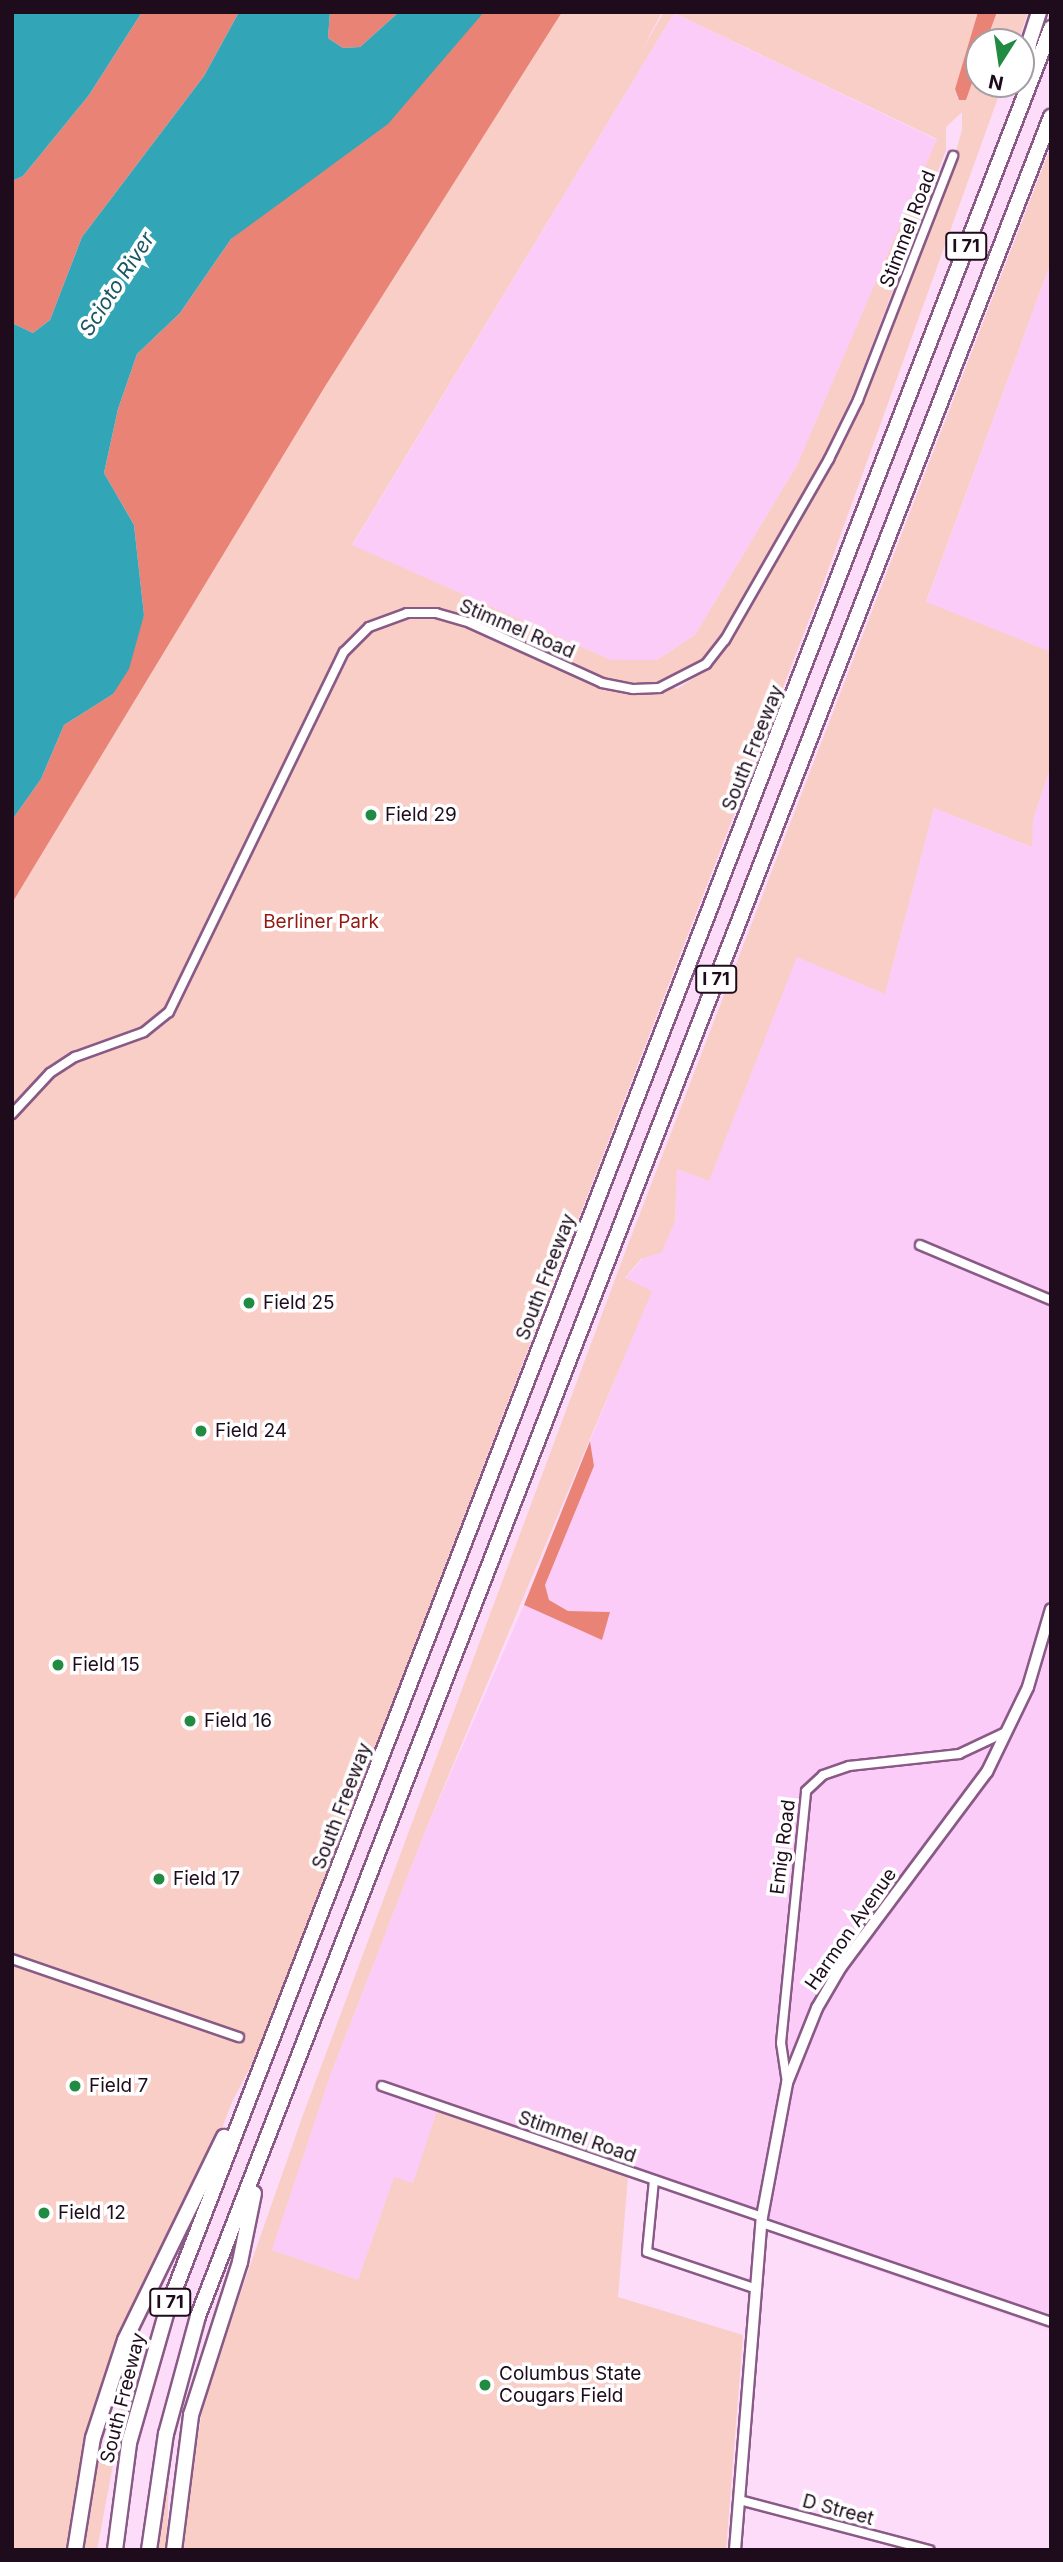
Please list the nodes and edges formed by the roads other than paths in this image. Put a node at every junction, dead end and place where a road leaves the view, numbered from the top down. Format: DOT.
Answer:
graph roads {
  1 [pos="1051,28"];
  2 [pos="1035,69"];
  3 [pos="1024,98"];
  4 [pos="1051,117"];
  5 [pos="953,156"];
  6 [pos="12,1114"];
  7 [pos="920,1245"];
  8 [pos="1051,1300"];
  9 [pos="1051,1609"];
  10 [pos="1010,1729"];
  11 [pos="12,1959"];
  12 [pos="239,2037"];
  13 [pos="261,2064"];
  14 [pos="787,2082"];
  15 [pos="382,2086"];
  16 [pos="262,2157"];
  17 [pos="654,2180"];
  18 [pos="762,2220"];
  19 [pos="757,2289"];
  20 [pos="1051,2322"];
  21 [pos="739,2500"];
  22 [pos="75,2550"];
  23 [pos="115,2550"];
  24 [pos="149,2550"];
  25 [pos="174,2550"];
  26 [pos="735,2550"];
  27 [pos="930,2550"];
  1 -- 2 [label="highway, South Freeway / I 71"];
  3 -- 13 [label="highway, South Freeway / I 71"];
  4 -- 16 [label="highway, I 71"];
  5 -- 6 [label="street, Stimmel Road"];
  7 -- 8 [label="street"];
  9 -- 10 [label="main road, Harmon Avenue"];
  10 -- 14 [label="main road, Harmon Avenue"];
  10 -- 14 [label="street, Emig Road"];
  11 -- 12 [label="street"];
  13 -- 22 [label="highway"];
  13 -- 23 [label="highway, South Freeway / I 71"];
  14 -- 18 [label="main road, Harmon Avenue"];
  15 -- 17 [label="street, Stimmel Road"];
  16 -- 24 [label="highway, I 71"];
  16 -- 25 [label="highway"];
  17 -- 18 [label="street, Stimmel Road"];
  17 -- 19 [label="street"];
  18 -- 19 [label="main road, Harmon Avenue"];
  18 -- 20 [label="street, Stimmel Road"];
  19 -- 21 [label="main road, Harmon Avenue"];
  21 -- 26 [label="main road, Harmon Avenue"];
  21 -- 27 [label="street, D Street"];
}
